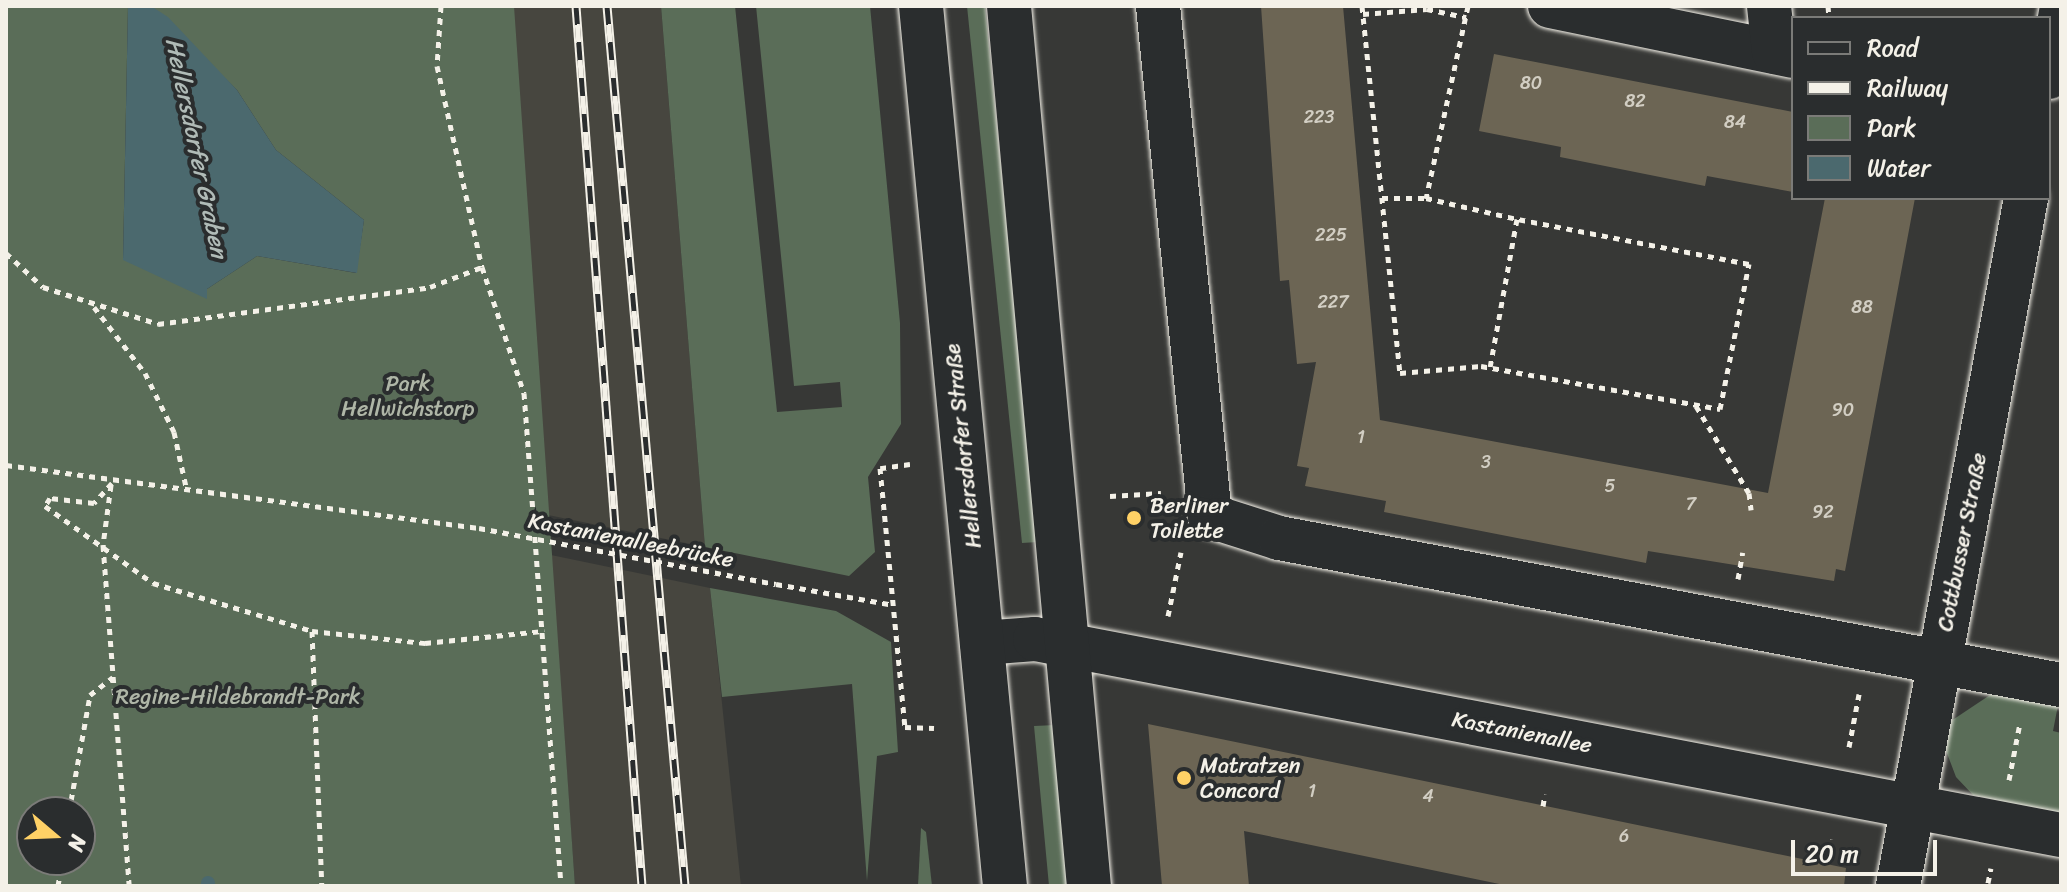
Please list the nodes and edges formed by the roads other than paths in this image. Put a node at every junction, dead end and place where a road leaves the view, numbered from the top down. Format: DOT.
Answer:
graph roads {
  1 [pos="921,6"];
  2 [pos="1009,6"];
  3 [pos="1158,6"];
  4 [pos="1550,6"];
  5 [pos="1769,6"];
  6 [pos="2061,12"];
  7 [pos="1784,54"];
  8 [pos="2051,66"];
  9 [pos="2026,200"];
  10 [pos="982,643"];
  11 [pos="1067,645"];
  12 [pos="1940,662"];
  13 [pos="2045,682"];
  14 [pos="1913,806"];
  15 [pos="2061,835"];
  16 [pos="1005,886"];
  17 [pos="1089,886"];
  18 [pos="1898,886"];
  1 -- 10 [label="street, Hellersdorfer Straße"];
  2 -- 11 [label="street"];
  3 -- 12 [label="street"];
  4 -- 7 [label="street"];
  5 -- 7 [label="street"];
  6 -- 8 [label="street"];
  9 -- 12 [label="street, Cottbusser Straße"];
  10 -- 11 [label="street, Kastanienallee"];
  10 -- 16 [label="street, Hellersdorfer Straße"];
  11 -- 14 [label="street, Kastanienallee"];
  11 -- 17 [label="street"];
  12 -- 13 [label="street"];
  12 -- 14 [label="street, Cottbusser Straße"];
  14 -- 15 [label="street, Kastanienallee"];
  14 -- 18 [label="street, Cottbusser Straße"];
}
